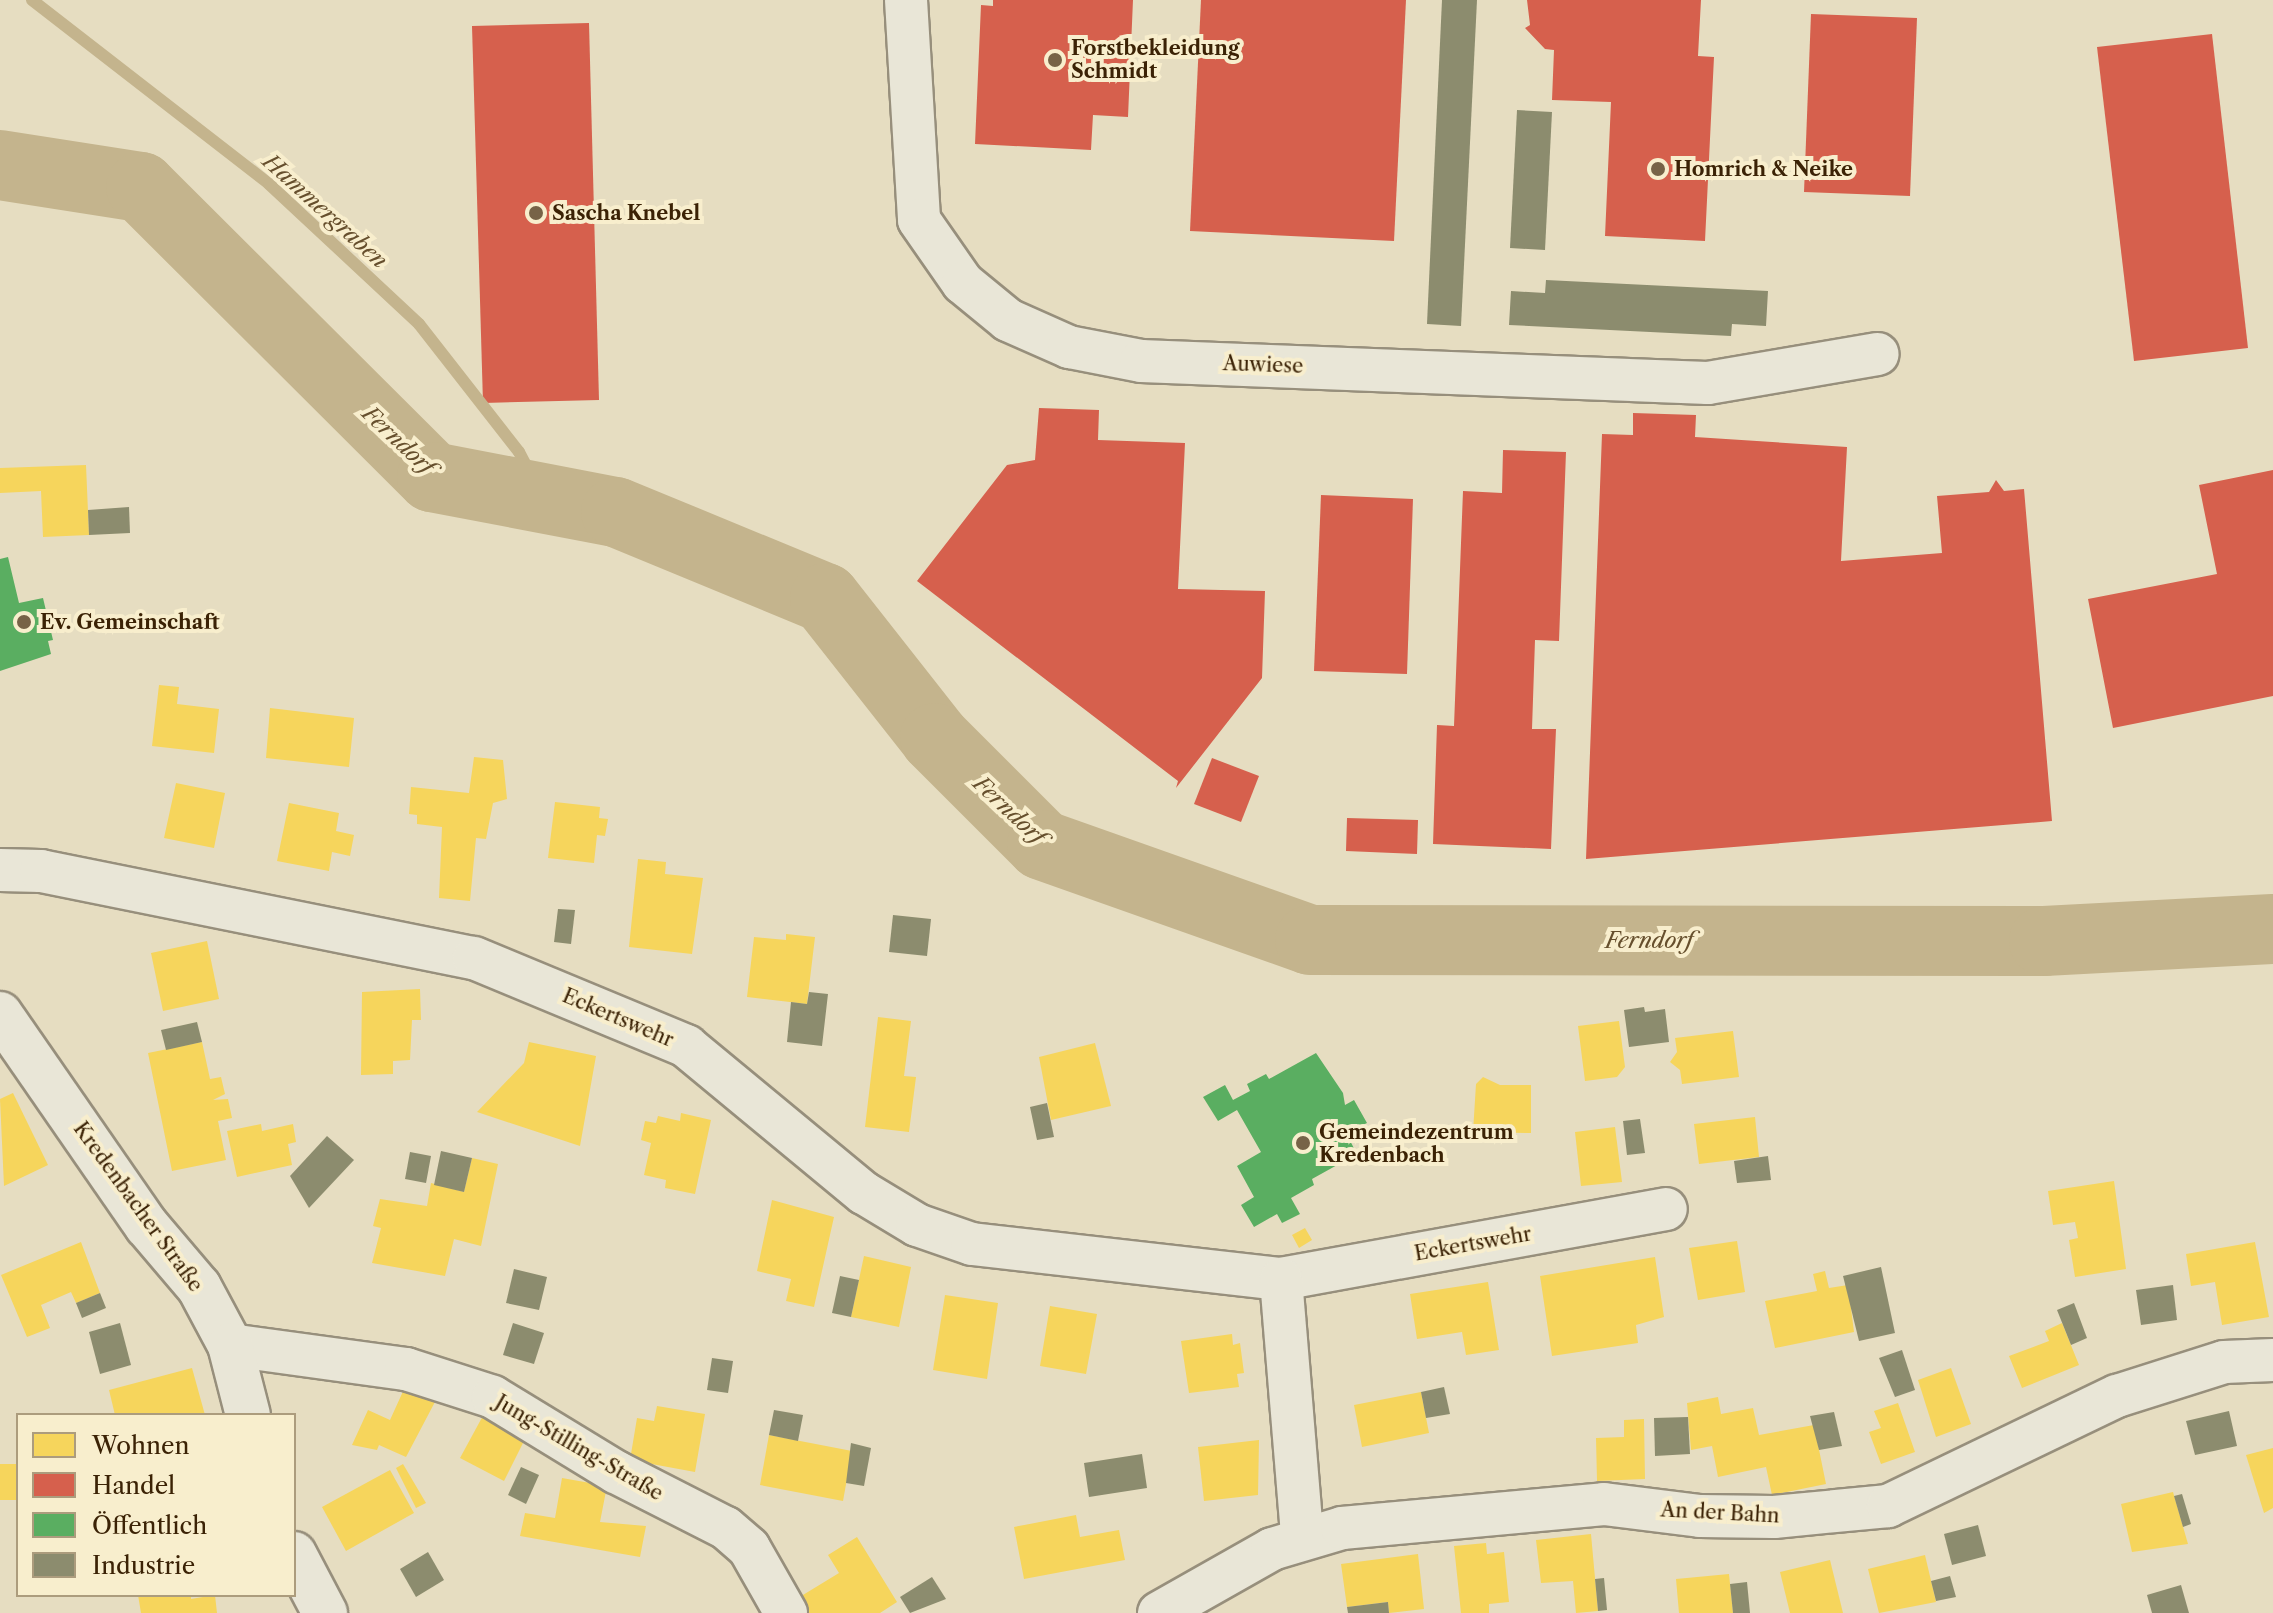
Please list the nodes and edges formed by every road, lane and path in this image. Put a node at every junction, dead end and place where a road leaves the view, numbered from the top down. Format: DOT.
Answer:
graph roads {
  1 [pos="906,0"];
  2 [pos="1878,354"];
  3 [pos="0,870"];
  4 [pos="0,1014"];
  5 [pos="1666,1209"];
  6 [pos="1281,1279"];
  7 [pos="230,1345"];
  8 [pos="2273,1360"];
  9 [pos="247,1413"];
  10 [pos="1302,1536"];
  11 [pos="296,1558"];
  12 [pos="325,1613"];
  13 [pos="786,1613"];
  14 [pos="1159,1613"];
  1 -- 2 [label="street, Auwiese"];
  3 -- 6 [label="street, Eckertswehr"];
  4 -- 7 [label="main road, Kredenbacher Straße"];
  5 -- 6 [label="street, Eckertswehr"];
  6 -- 10 [label="street"];
  7 -- 9 [label="main road, Kredenbacher Straße"];
  7 -- 13 [label="street, Jung-Stilling-Straße"];
  8 -- 10 [label="street, An der Bahn"];
  10 -- 14 [label="street, An der Bahn"];
  11 -- 12 [label="main road"];
}
